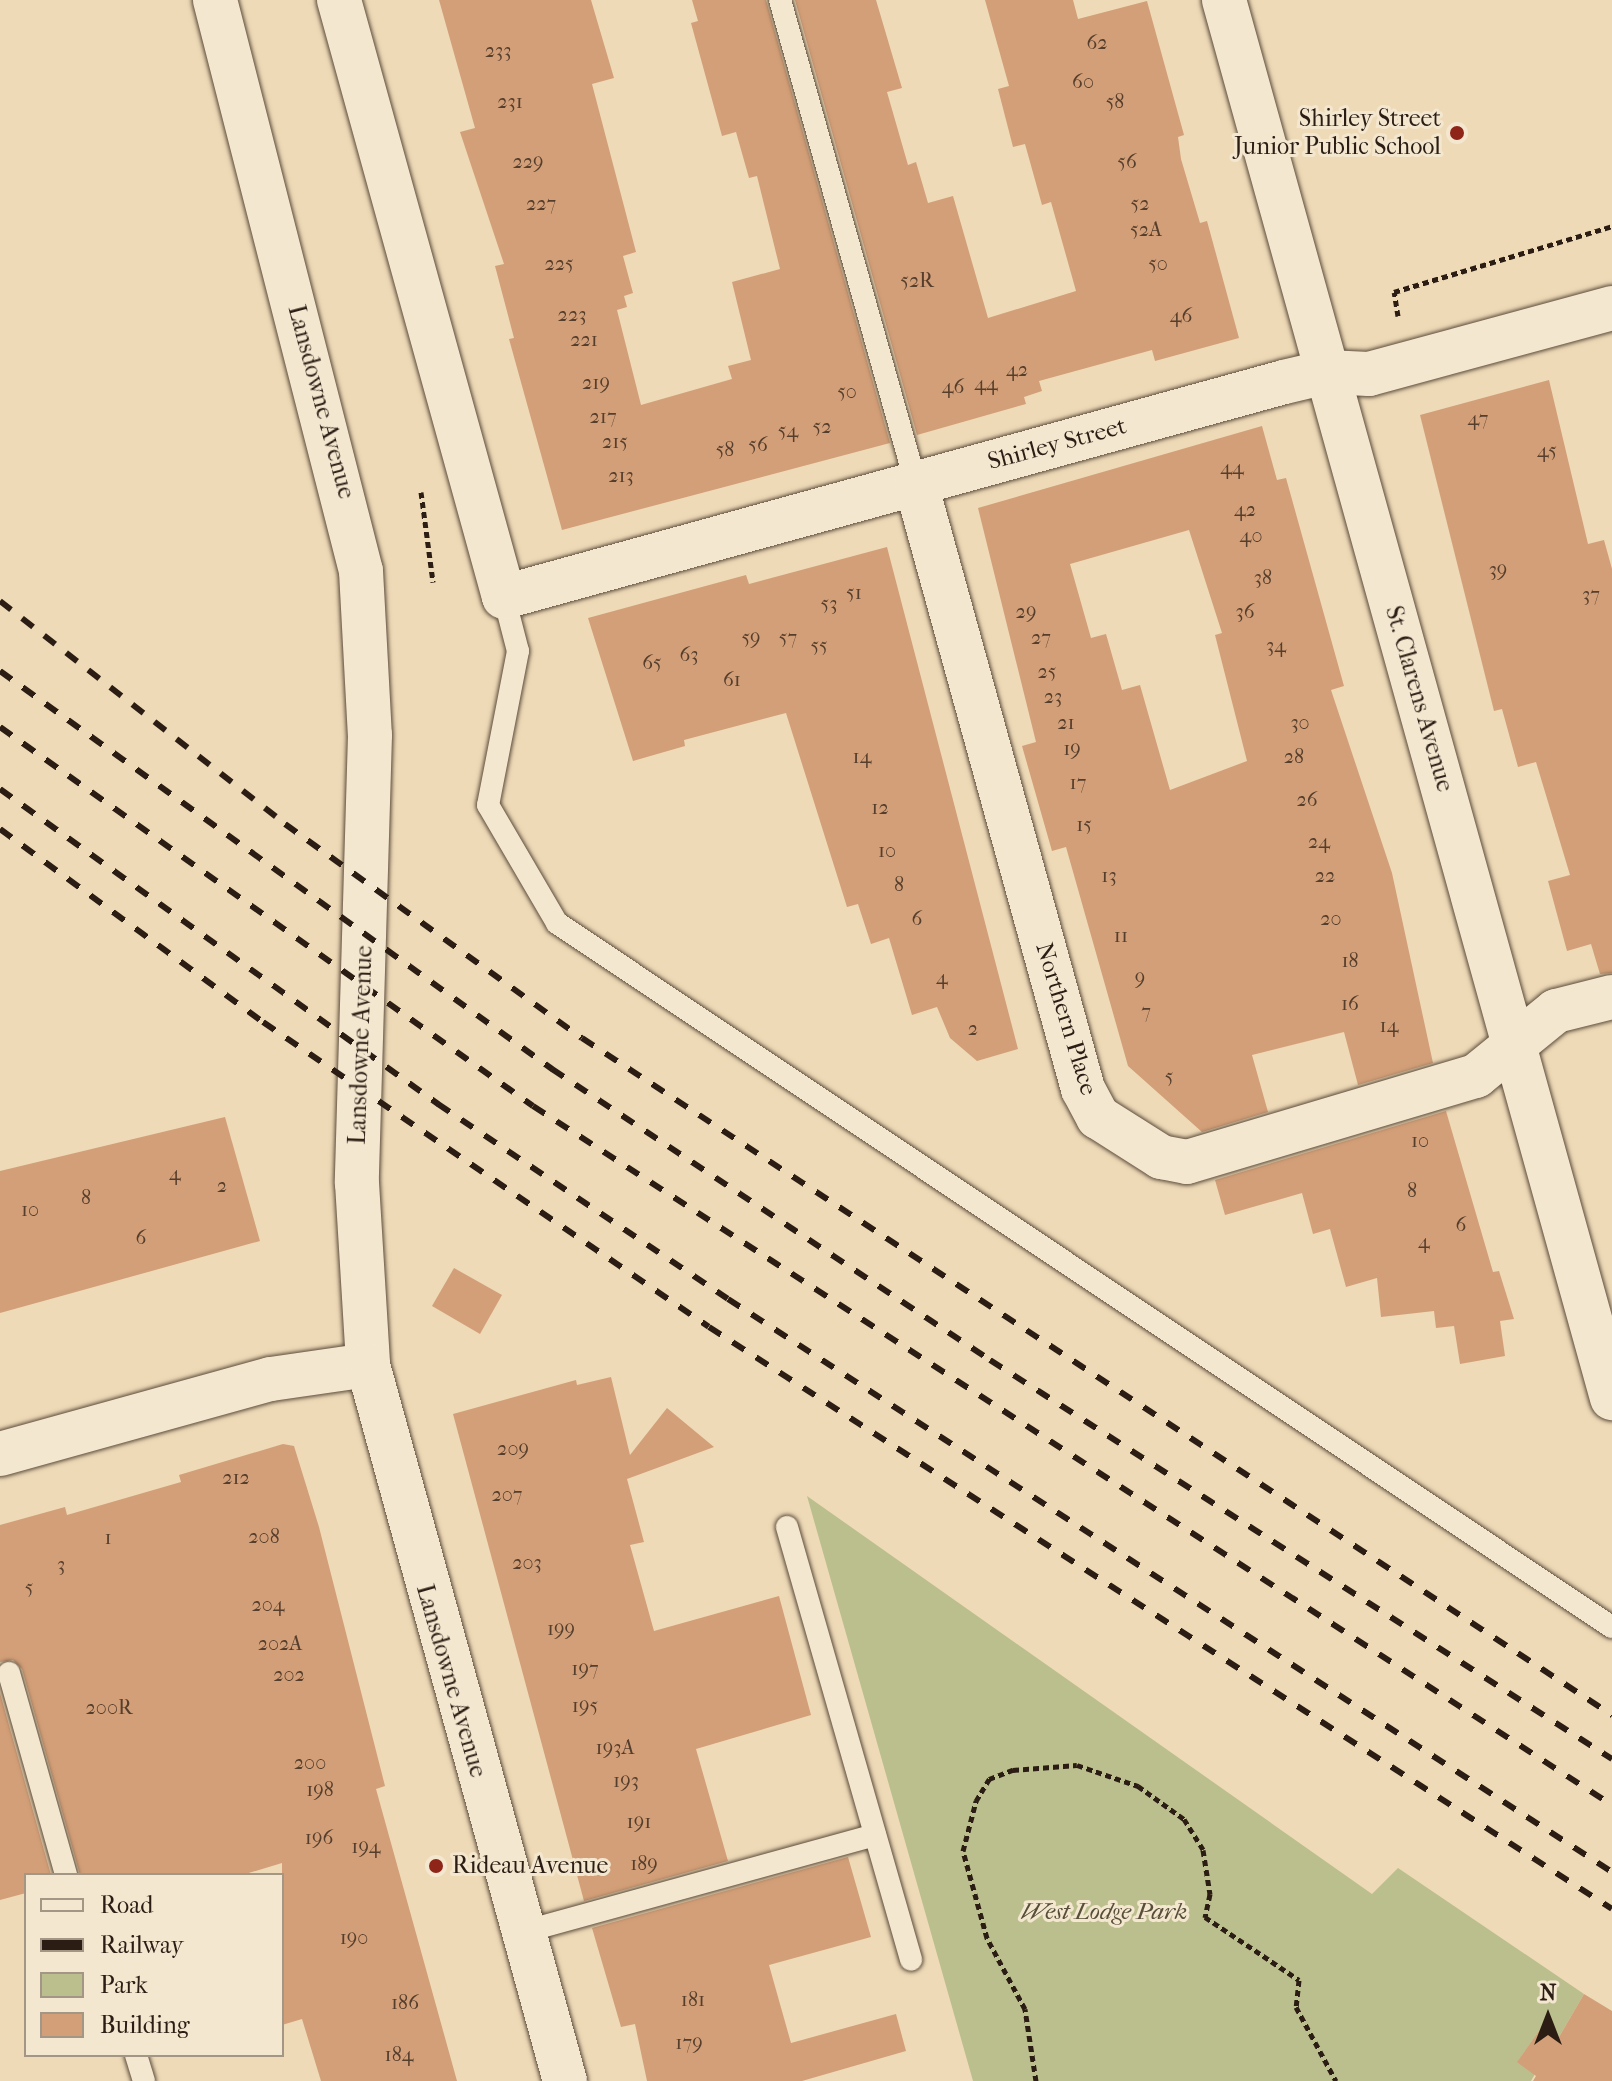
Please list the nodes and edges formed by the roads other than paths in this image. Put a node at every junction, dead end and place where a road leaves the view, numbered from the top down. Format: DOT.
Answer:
graph roads {
  1 [pos="215,0"];
  2 [pos="339,0"];
  3 [pos="780,0"];
  4 [pos="1224,0"];
  5 [pos="1612,308"];
  6 [pos="1326,372"];
  7 [pos="916,484"];
  8 [pos="504,597"];
  9 [pos="1612,997"];
  10 [pos="1515,1044"];
  11 [pos="368,1365"];
  12 [pos="1612,1398"];
  13 [pos="0,1454"];
  14 [pos="787,1527"];
  15 [pos="1612,1627"];
  16 [pos="9,1673"];
  17 [pos="875,1835"];
  18 [pos="65,1873"];
  19 [pos="523,1932"];
  20 [pos="911,1960"];
  21 [pos="137,2057"];
  22 [pos="144,2081"];
  23 [pos="565,2081"];
  1 -- 11 [label="street, Lansdowne Avenue"];
  2 -- 8 [label="street"];
  3 -- 7 [label="lane"];
  4 -- 6 [label="street, St. Clarens Avenue"];
  5 -- 6 [label="street, Shirley Street"];
  6 -- 7 [label="street, Shirley Street"];
  6 -- 10 [label="street, St. Clarens Avenue"];
  7 -- 8 [label="street, Shirley Street"];
  7 -- 10 [label="street, Northern Place"];
  8 -- 15 [label="lane"];
  9 -- 10 [label="street, Northern Place"];
  10 -- 12 [label="street, St. Clarens Avenue"];
  11 -- 13 [label="street"];
  11 -- 19 [label="street, Lansdowne Avenue"];
  14 -- 17 [label="lane"];
  16 -- 18 [label="lane"];
  17 -- 19 [label="lane"];
  17 -- 20 [label="lane"];
  19 -- 23 [label="street, Lansdowne Avenue"];
  21 -- 22 [label="lane"];
}
